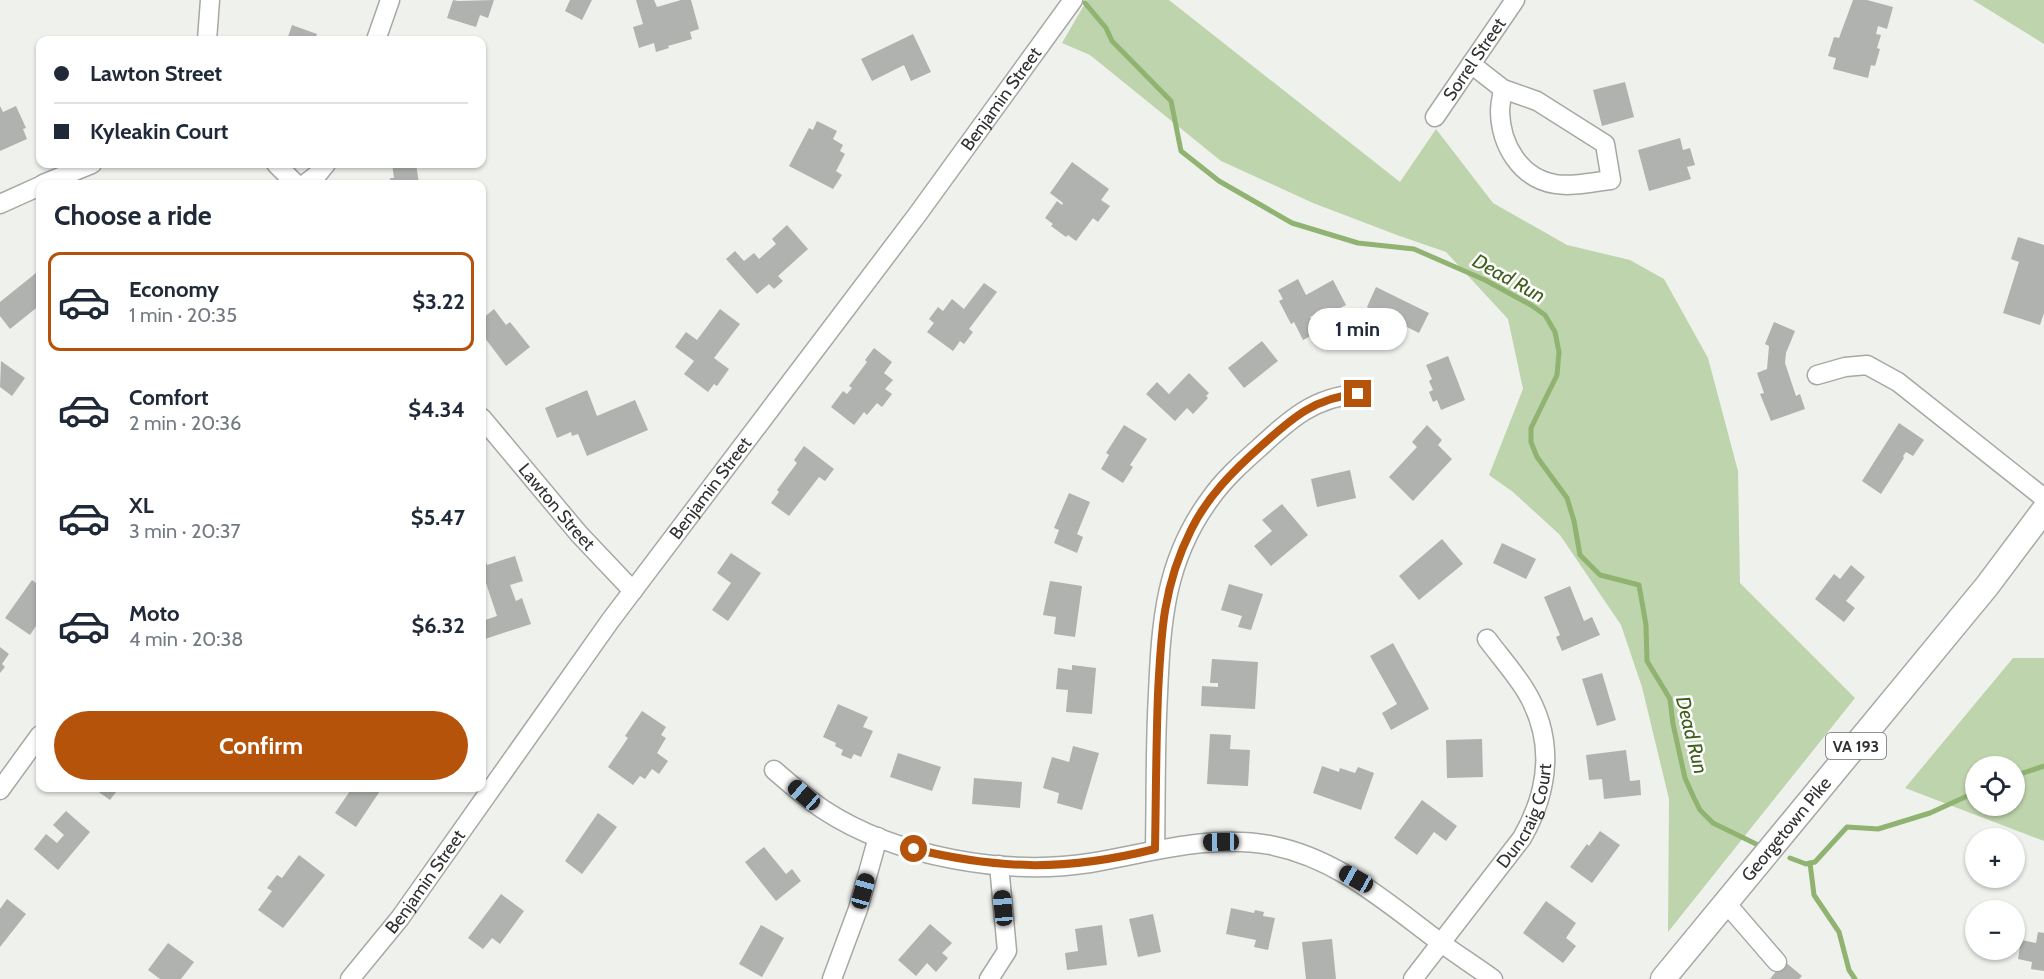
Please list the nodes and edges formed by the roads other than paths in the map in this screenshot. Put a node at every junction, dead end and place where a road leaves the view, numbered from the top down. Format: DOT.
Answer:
graph roads {
  1 [pos="210,0"];
  2 [pos="390,0"];
  3 [pos="1073,0"];
  4 [pos="1515,0"];
  5 [pos="207,36"];
  6 [pos="377,36"];
  7 [pos="1471,64"];
  8 [pos="1503,89"];
  9 [pos="1436,117"];
  10 [pos="82,168"];
  11 [pos="280,168"];
  12 [pos="323,168"];
  13 [pos="54,180"];
  14 [pos="292,180"];
  15 [pos="310,180"];
  16 [pos="36,188"];
  17 [pos="0,204"];
  18 [pos="1817,375"];
  19 [pos="1358,394"];
  20 [pos="486,423"];
  21 [pos="2044,498"];
  22 [pos="2044,510"];
  23 [pos="633,591"];
  24 [pos="1487,639"];
  25 [pos="36,740"];
  26 [pos="774,770"];
  27 [pos="0,790"];
  28 [pos="878,837"];
  29 [pos="1155,849"];
  30 [pos="999,865"];
  31 [pos="1726,903"];
  32 [pos="1441,943"];
  33 [pos="1777,962"];
  34 [pos="350,979"];
  35 [pos="832,979"];
  36 [pos="989,979"];
  37 [pos="1413,979"];
  38 [pos="1493,979"];
  39 [pos="1663,979"];
  1 -- 5 [label="street"];
  2 -- 6 [label="street"];
  3 -- 23 [label="street, Benjamin Street"];
  4 -- 7 [label="street, Sorrel Street"];
  7 -- 8 [label="street"];
  7 -- 9 [label="street, Sorrel Street"];
  8 -- 8 [label="street"];
  10 -- 13 [label="street"];
  11 -- 14 [label="street"];
  12 -- 15 [label="street"];
  16 -- 17 [label="street"];
  18 -- 21 [label="street"];
  19 -- 29 [label="street"];
  20 -- 23 [label="street, Lawton Street"];
  22 -- 31 [label="main road, Georgetown Pike / VA 193"];
  23 -- 34 [label="street, Benjamin Street"];
  24 -- 32 [label="street, Duncraig Court"];
  25 -- 27 [label="street"];
  26 -- 28 [label="street"];
  28 -- 30 [label="street"];
  28 -- 35 [label="street"];
  29 -- 30 [label="street"];
  29 -- 32 [label="street"];
  30 -- 36 [label="street"];
  31 -- 33 [label="street"];
  31 -- 39 [label="main road, Georgetown Pike / VA 193"];
  32 -- 37 [label="street, Duncraig Court"];
  32 -- 38 [label="street"];
}
